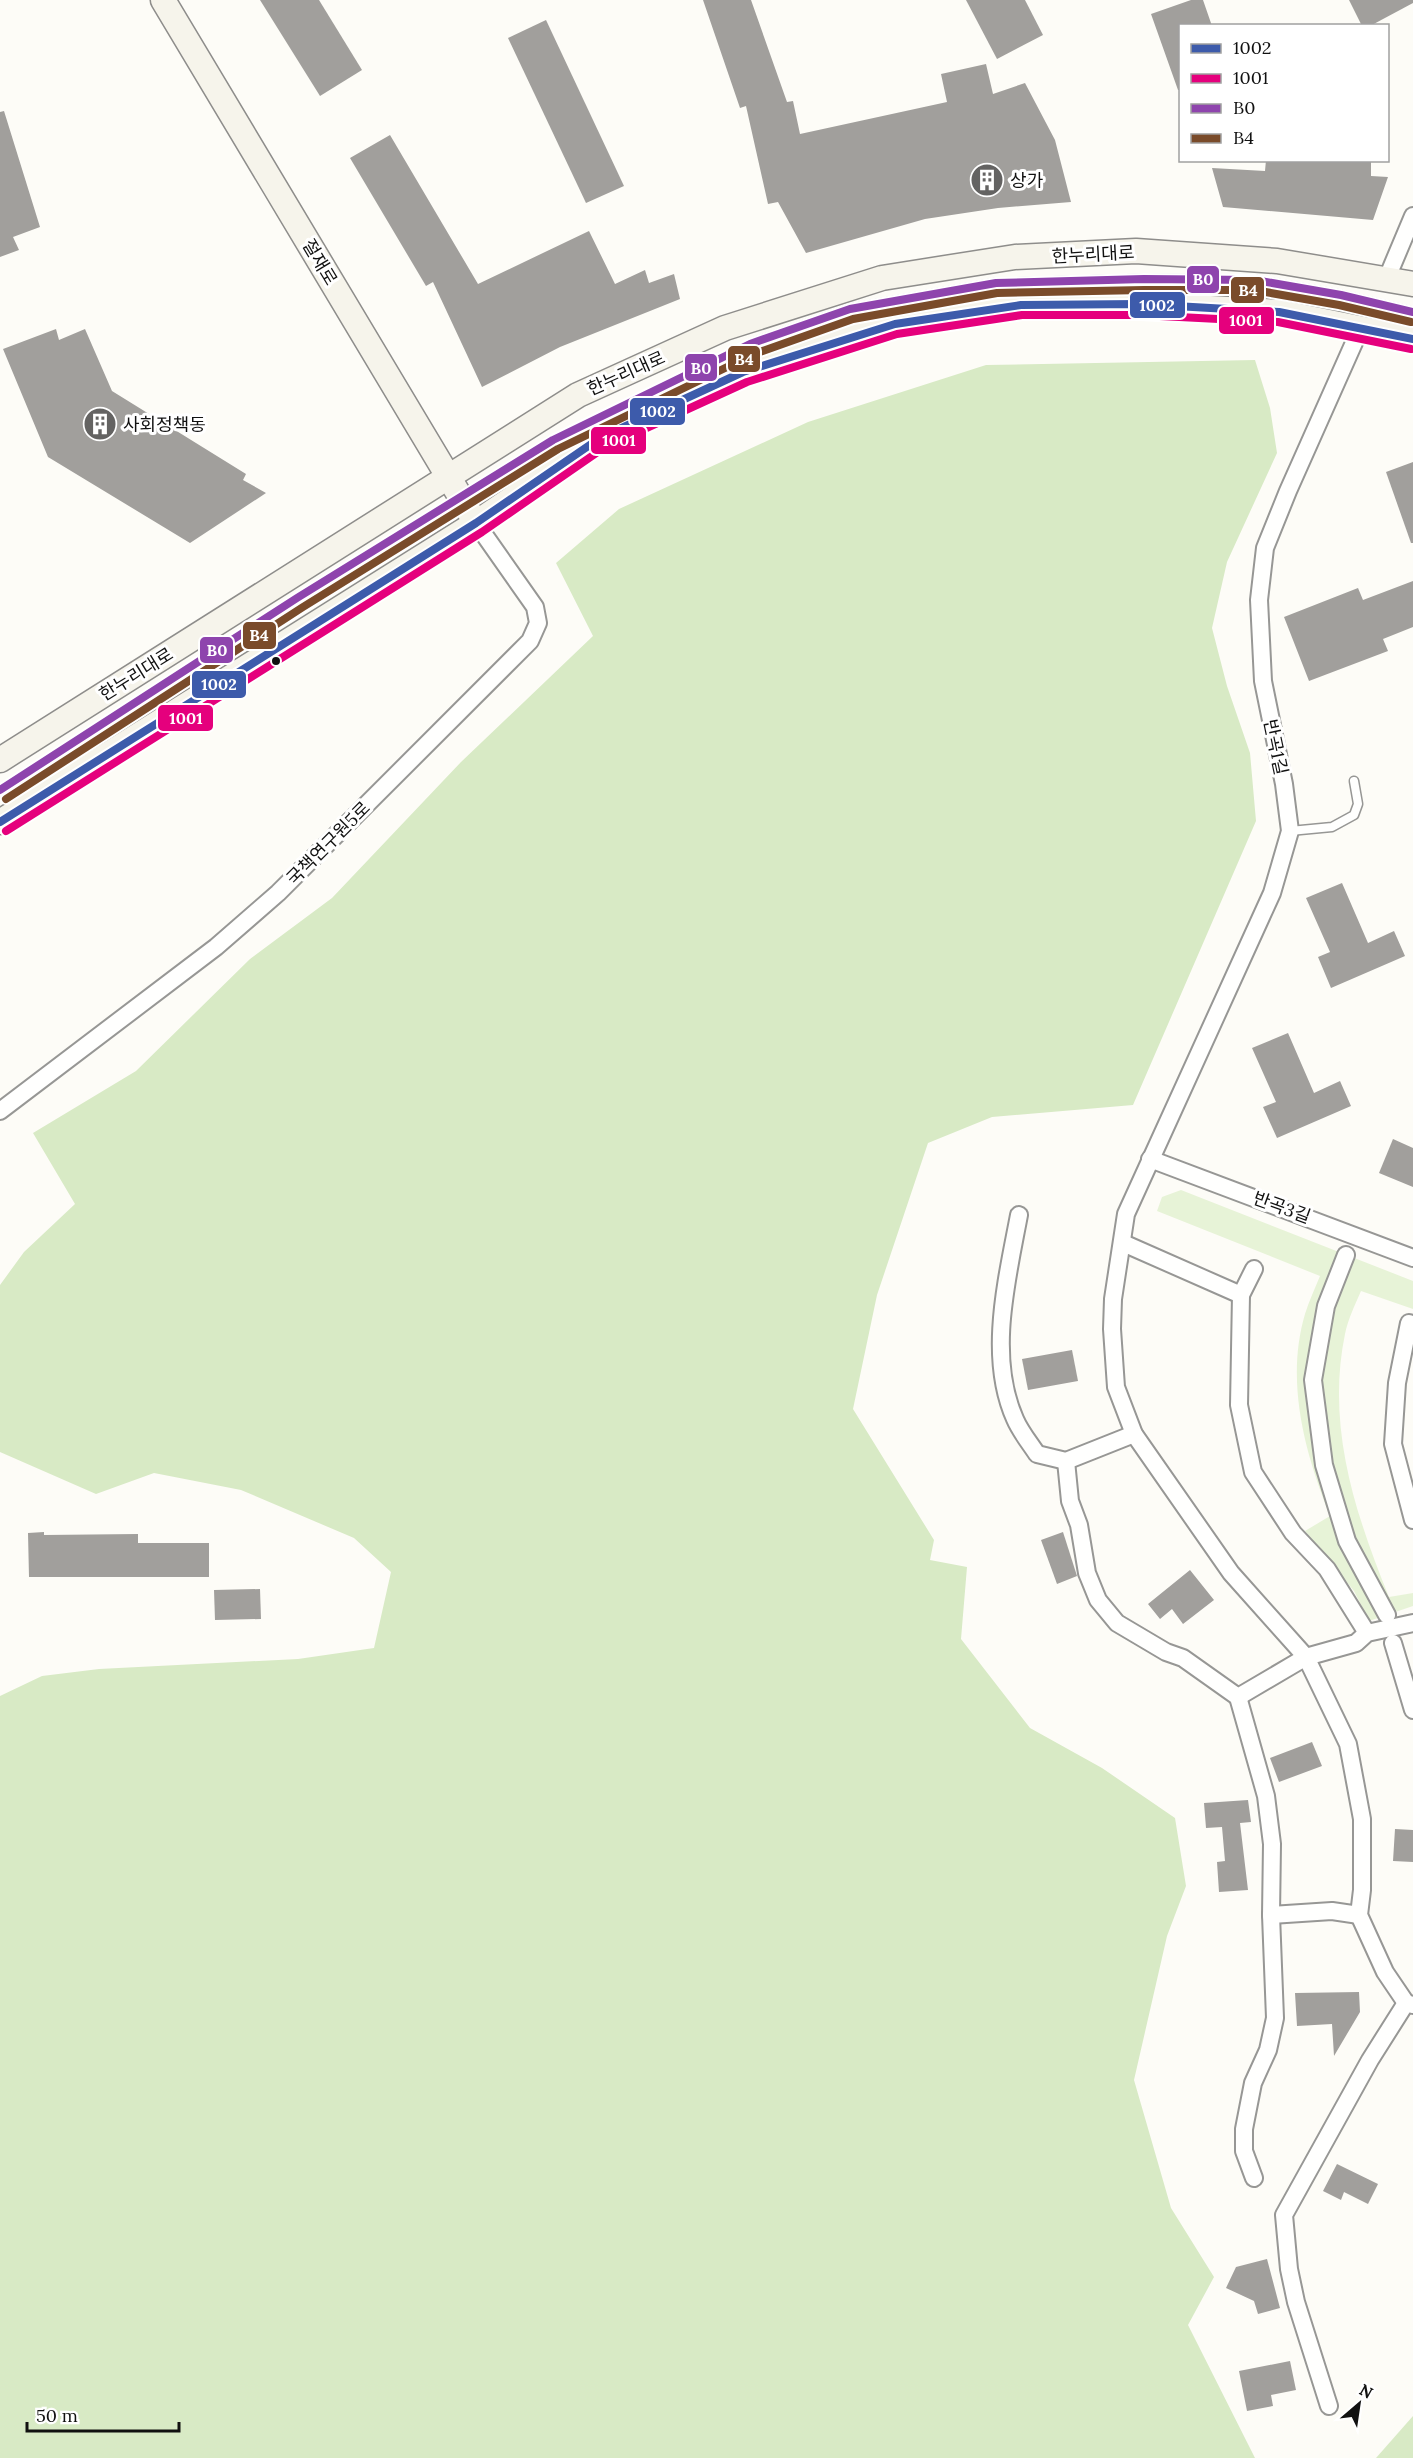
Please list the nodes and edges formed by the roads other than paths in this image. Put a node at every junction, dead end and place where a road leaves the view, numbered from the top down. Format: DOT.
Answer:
graph roads {
  1 [pos="163,0"];
  2 [pos="1413,216"];
  3 [pos="1388,278"];
  4 [pos="1413,284"];
  5 [pos="1413,312"];
  6 [pos="1361,327"];
  7 [pos="1413,339"];
  8 [pos="750,344"];
  9 [pos="449,478"];
  10 [pos="476,523"];
  11 [pos="91,733"];
  12 [pos="0,760"];
  13 [pos="1354,781"];
  14 [pos="0,790"];
  15 [pos="0,822"];
  16 [pos="1290,831"];
  17 [pos="0,1111"];
  18 [pos="1150,1159"];
  19 [pos="1019,1215"];
  20 [pos="1123,1243"];
  21 [pos="1346,1255"];
  22 [pos="1413,1258"];
  23 [pos="1254,1269"];
  24 [pos="1241,1295"];
  25 [pos="1409,1323"];
  26 [pos="1407,1364"];
  27 [pos="1134,1434"];
  28 [pos="1066,1461"];
  29 [pos="1409,1496"];
  30 [pos="1413,1520"];
  31 [pos="1387,1615"];
  32 [pos="1413,1623"];
  33 [pos="1367,1633"];
  34 [pos="1394,1643"];
  35 [pos="1306,1657"];
  36 [pos="1238,1697"];
  37 [pos="1413,1710"];
  38 [pos="1271,1915"];
  39 [pos="1359,1915"];
  40 [pos="1410,2004"];
  41 [pos="1254,2178"];
  42 [pos="1329,2406"];
  1 -- 9 [label="street, 절재로"];
  2 -- 3 [label="street"];
  3 -- 4 [label="street, 한누리대로"];
  3 -- 9 [label="street, 한누리대로"];
  5 -- 8 [label="lane"];
  6 -- 7 [label="street"];
  6 -- 10 [label="street"];
  6 -- 16 [label="street, 반곡1길"];
  9 -- 10 [label="street, 절재로"];
  9 -- 12 [label="street, 한누리대로"];
  10 -- 15 [label="street"];
  10 -- 17 [label="street, 국책연구원5로"];
  11 -- 14 [label="lane"];
  13 -- 16 [label="lane"];
  16 -- 18 [label="street, 반곡1길"];
  18 -- 20 [label="street, 반곡1길"];
  18 -- 22 [label="street, 반곡3길"];
  19 -- 28 [label="street"];
  20 -- 24 [label="street"];
  20 -- 27 [label="street, 반곡1길"];
  21 -- 31 [label="street"];
  23 -- 24 [label="street"];
  24 -- 33 [label="street"];
  25 -- 26 [label="street"];
  26 -- 29 [label="street"];
  27 -- 28 [label="street"];
  27 -- 35 [label="street, 반곡1길"];
  28 -- 36 [label="street"];
  29 -- 30 [label="street"];
  32 -- 33 [label="street"];
  33 -- 35 [label="street"];
  34 -- 37 [label="street"];
  35 -- 36 [label="street"];
  35 -- 39 [label="street, 반곡1길"];
  36 -- 38 [label="street"];
  38 -- 39 [label="street"];
  38 -- 41 [label="street"];
  39 -- 40 [label="street"];
  40 -- 42 [label="street"];
}
